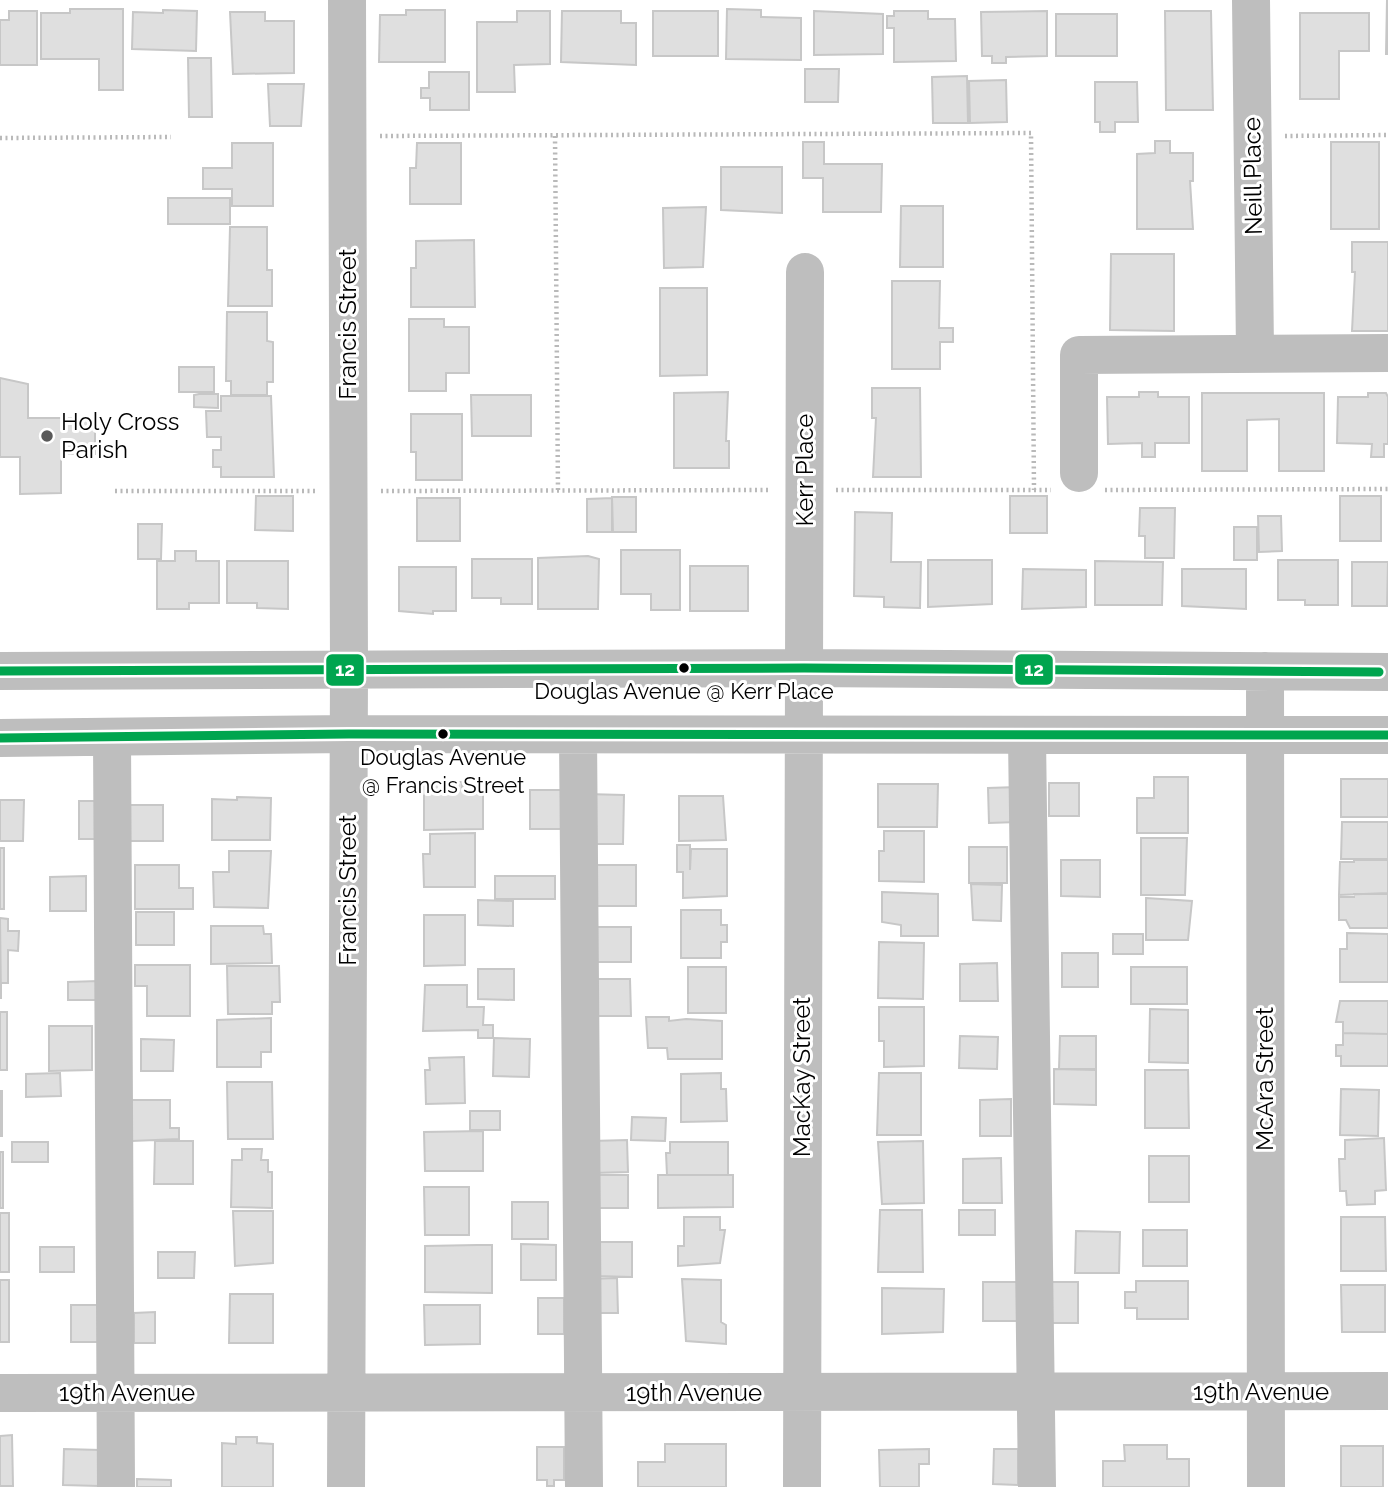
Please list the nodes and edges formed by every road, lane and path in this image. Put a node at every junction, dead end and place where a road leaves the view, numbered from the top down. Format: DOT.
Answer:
graph roads {
  1 [pos="347,0"];
  2 [pos="1251,0"];
  3 [pos="555,135"];
  4 [pos="1388,135"];
  5 [pos="348,136"];
  6 [pos="1252,136"];
  7 [pos="172,137"];
  8 [pos="0,138"];
  9 [pos="806,272"];
  10 [pos="1255,352"];
  11 [pos="1388,353"];
  12 [pos="1081,484"];
  13 [pos="1388,489"];
  14 [pos="804,490"];
  15 [pos="1034,490"];
  16 [pos="115,491"];
  17 [pos="348,491"];
  18 [pos="558,491"];
  19 [pos="804,668"];
  20 [pos="0,671"];
  21 [pos="349,671"];
  22 [pos="1265,671"];
  23 [pos="1388,672"];
  24 [pos="349,734"];
  25 [pos="1264,734"];
  26 [pos="578,735"];
  27 [pos="1388,735"];
  28 [pos="803,736"];
  29 [pos="111,737"];
  30 [pos="1027,737"];
  31 [pos="0,738"];
  32 [pos="1388,1391"];
  33 [pos="1266,1392"];
  34 [pos="0,1393"];
  35 [pos="116,1393"];
  36 [pos="345,1393"];
  37 [pos="583,1393"];
  38 [pos="802,1393"];
  39 [pos="1037,1393"];
  40 [pos="116,1487"];
  41 [pos="346,1487"];
  42 [pos="584,1487"];
  43 [pos="803,1487"];
  44 [pos="1037,1487"];
  45 [pos="1266,1487"];
  1 -- 5 [label="street, Francis Street"];
  2 -- 6 [label="street, Neill Place"];
  3 -- 5 [label="path"];
  3 -- 15 [label="path"];
  3 -- 18 [label="path"];
  4 -- 6 [label="path"];
  5 -- 17 [label="street, Francis Street"];
  6 -- 10 [label="street, Neill Place"];
  7 -- 8 [label="path"];
  9 -- 14 [label="street, Kerr Place"];
  10 -- 11 [label="street"];
  10 -- 12 [label="street"];
  12 -- 13 [label="path"];
  12 -- 15 [label="path"];
  14 -- 15 [label="path"];
  14 -- 18 [label="path"];
  14 -- 19 [label="street, Kerr Place"];
  16 -- 17 [label="path"];
  17 -- 18 [label="path"];
  17 -- 21 [label="street, Francis Street"];
  19 -- 21 [label="street"];
  19 -- 22 [label="street"];
  19 -- 28 [label="street, MacKay Street"];
  20 -- 21 [label="street"];
  21 -- 24 [label="street, Francis Street"];
  22 -- 23 [label="street"];
  22 -- 25 [label="street, McAra Street"];
  24 -- 26 [label="street"];
  24 -- 29 [label="street"];
  24 -- 36 [label="street, Francis Street"];
  25 -- 27 [label="street"];
  25 -- 30 [label="street"];
  25 -- 33 [label="street, McAra Street"];
  26 -- 28 [label="street"];
  26 -- 37 [label="street"];
  28 -- 30 [label="street"];
  28 -- 38 [label="street, MacKay Street"];
  29 -- 31 [label="street"];
  29 -- 35 [label="street"];
  30 -- 39 [label="street"];
  32 -- 33 [label="street, 19th Avenue"];
  33 -- 39 [label="street, 19th Avenue"];
  33 -- 45 [label="street, McAra Street"];
  34 -- 35 [label="street, 19th Avenue"];
  35 -- 36 [label="street, 19th Avenue"];
  35 -- 40 [label="street"];
  36 -- 37 [label="street, 19th Avenue"];
  36 -- 41 [label="street, Francis Street"];
  37 -- 38 [label="street, 19th Avenue"];
  37 -- 42 [label="street"];
  38 -- 39 [label="street, 19th Avenue"];
  38 -- 43 [label="street, MacKay Street"];
  39 -- 44 [label="street"];
}
